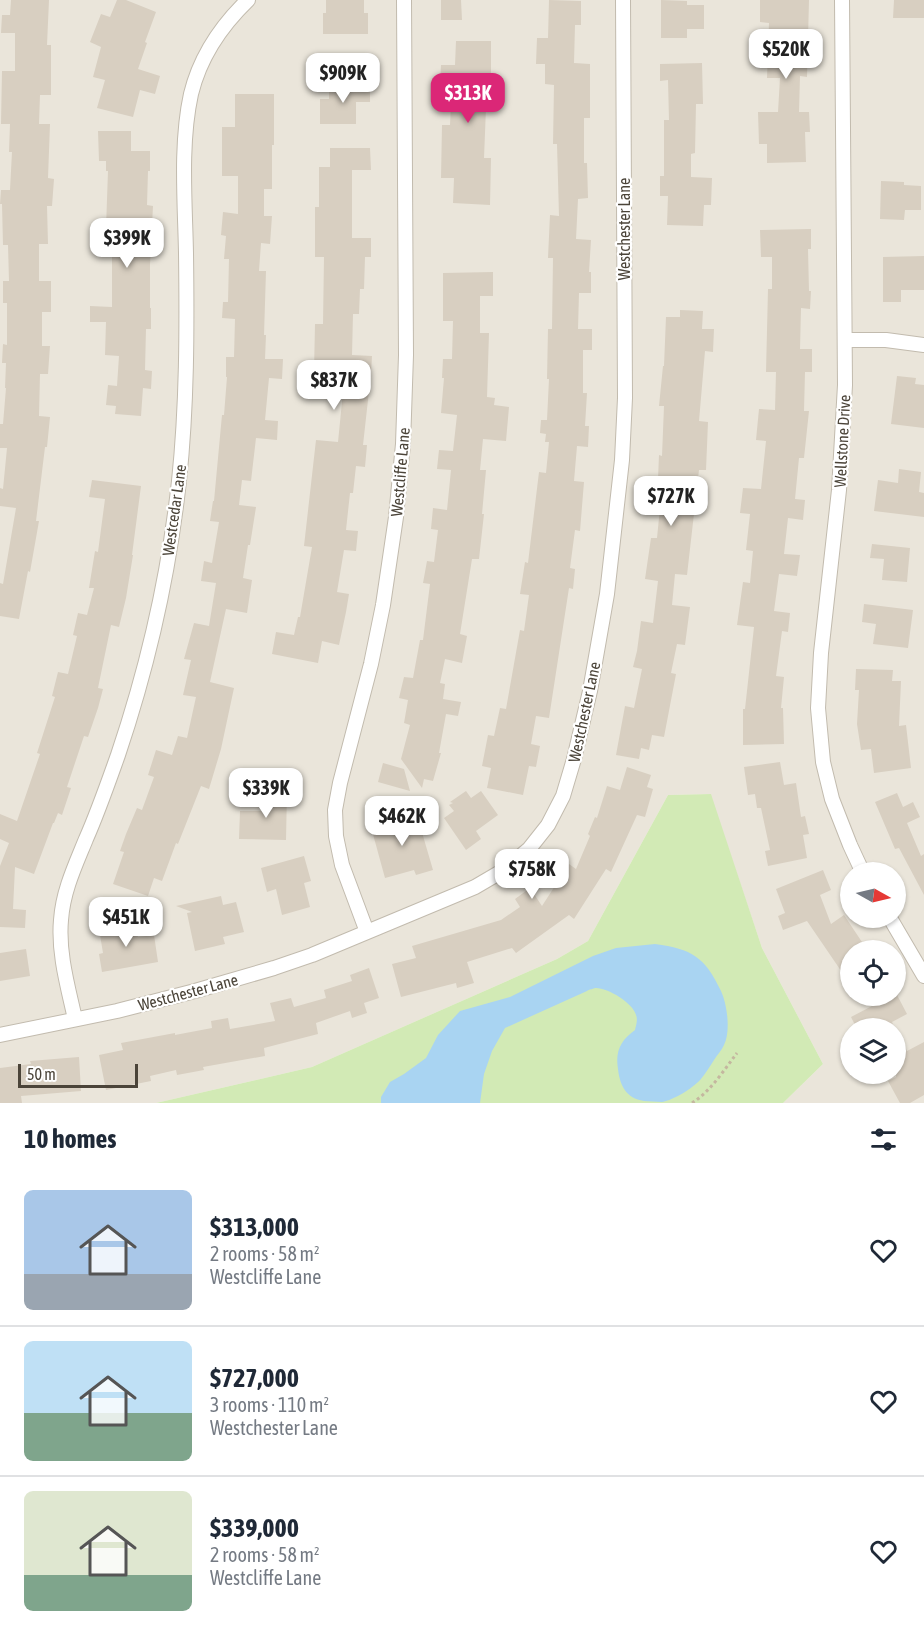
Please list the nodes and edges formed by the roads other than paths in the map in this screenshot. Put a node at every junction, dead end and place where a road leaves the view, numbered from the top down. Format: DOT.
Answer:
graph roads {
  1 [pos="248,0"];
  2 [pos="404,0"];
  3 [pos="623,0"];
  4 [pos="842,0"];
  5 [pos="845,340"];
  6 [pos="924,345"];
  7 [pos="858,862"];
  8 [pos="896,928"];
  9 [pos="367,932"];
  10 [pos="924,976"];
  11 [pos="75,1019"];
  12 [pos="0,1035"];
  1 -- 11 [label="street, Westcedar Lane"];
  2 -- 9 [label="street, Westcliffe Lane"];
  3 -- 9 [label="street, Westchester Lane"];
  4 -- 5 [label="street, Wellstone Drive"];
  5 -- 6 [label="street"];
  5 -- 7 [label="street, Wellstone Drive"];
  8 -- 10 [label="street"];
  9 -- 11 [label="street, Westchester Lane"];
  11 -- 12 [label="street, Westchester Lane"];
}
